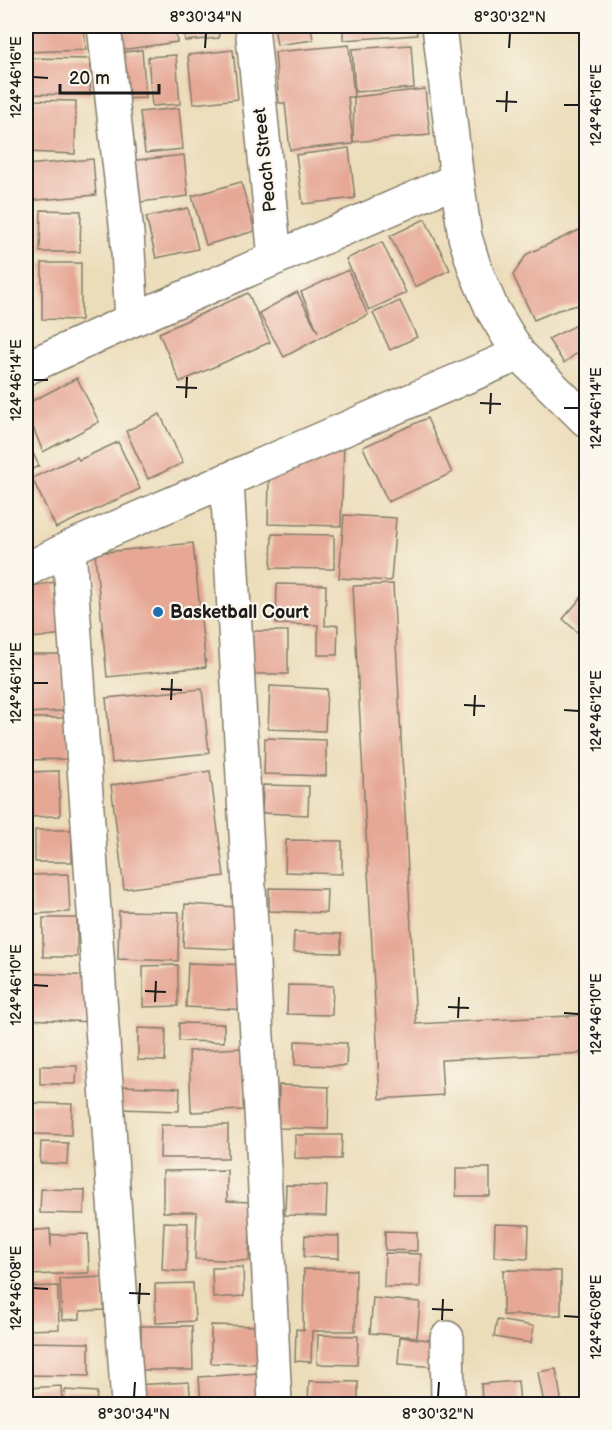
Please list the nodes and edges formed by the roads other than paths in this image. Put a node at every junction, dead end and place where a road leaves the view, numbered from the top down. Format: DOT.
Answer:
graph roads {
  1 [pos="104,26"];
  2 [pos="252,26"];
  3 [pos="439,26"];
  4 [pos="457,180"];
  5 [pos="275,258"];
  6 [pos="132,320"];
  7 [pos="519,354"];
  8 [pos="26,368"];
  9 [pos="586,420"];
  10 [pos="227,480"];
  11 [pos="69,548"];
  12 [pos="26,570"];
  13 [pos="447,1338"];
  14 [pos="128,1404"];
  15 [pos="275,1404"];
  16 [pos="448,1404"];
  1 -- 6 [label="street"];
  2 -- 5 [label="street, Peach Street"];
  3 -- 4 [label="street"];
  4 -- 5 [label="street"];
  4 -- 7 [label="street"];
  5 -- 6 [label="street"];
  6 -- 8 [label="street"];
  7 -- 9 [label="street"];
  7 -- 10 [label="street"];
  10 -- 11 [label="street"];
  10 -- 15 [label="street"];
  11 -- 12 [label="street"];
  11 -- 14 [label="street"];
  13 -- 16 [label="street"];
}
